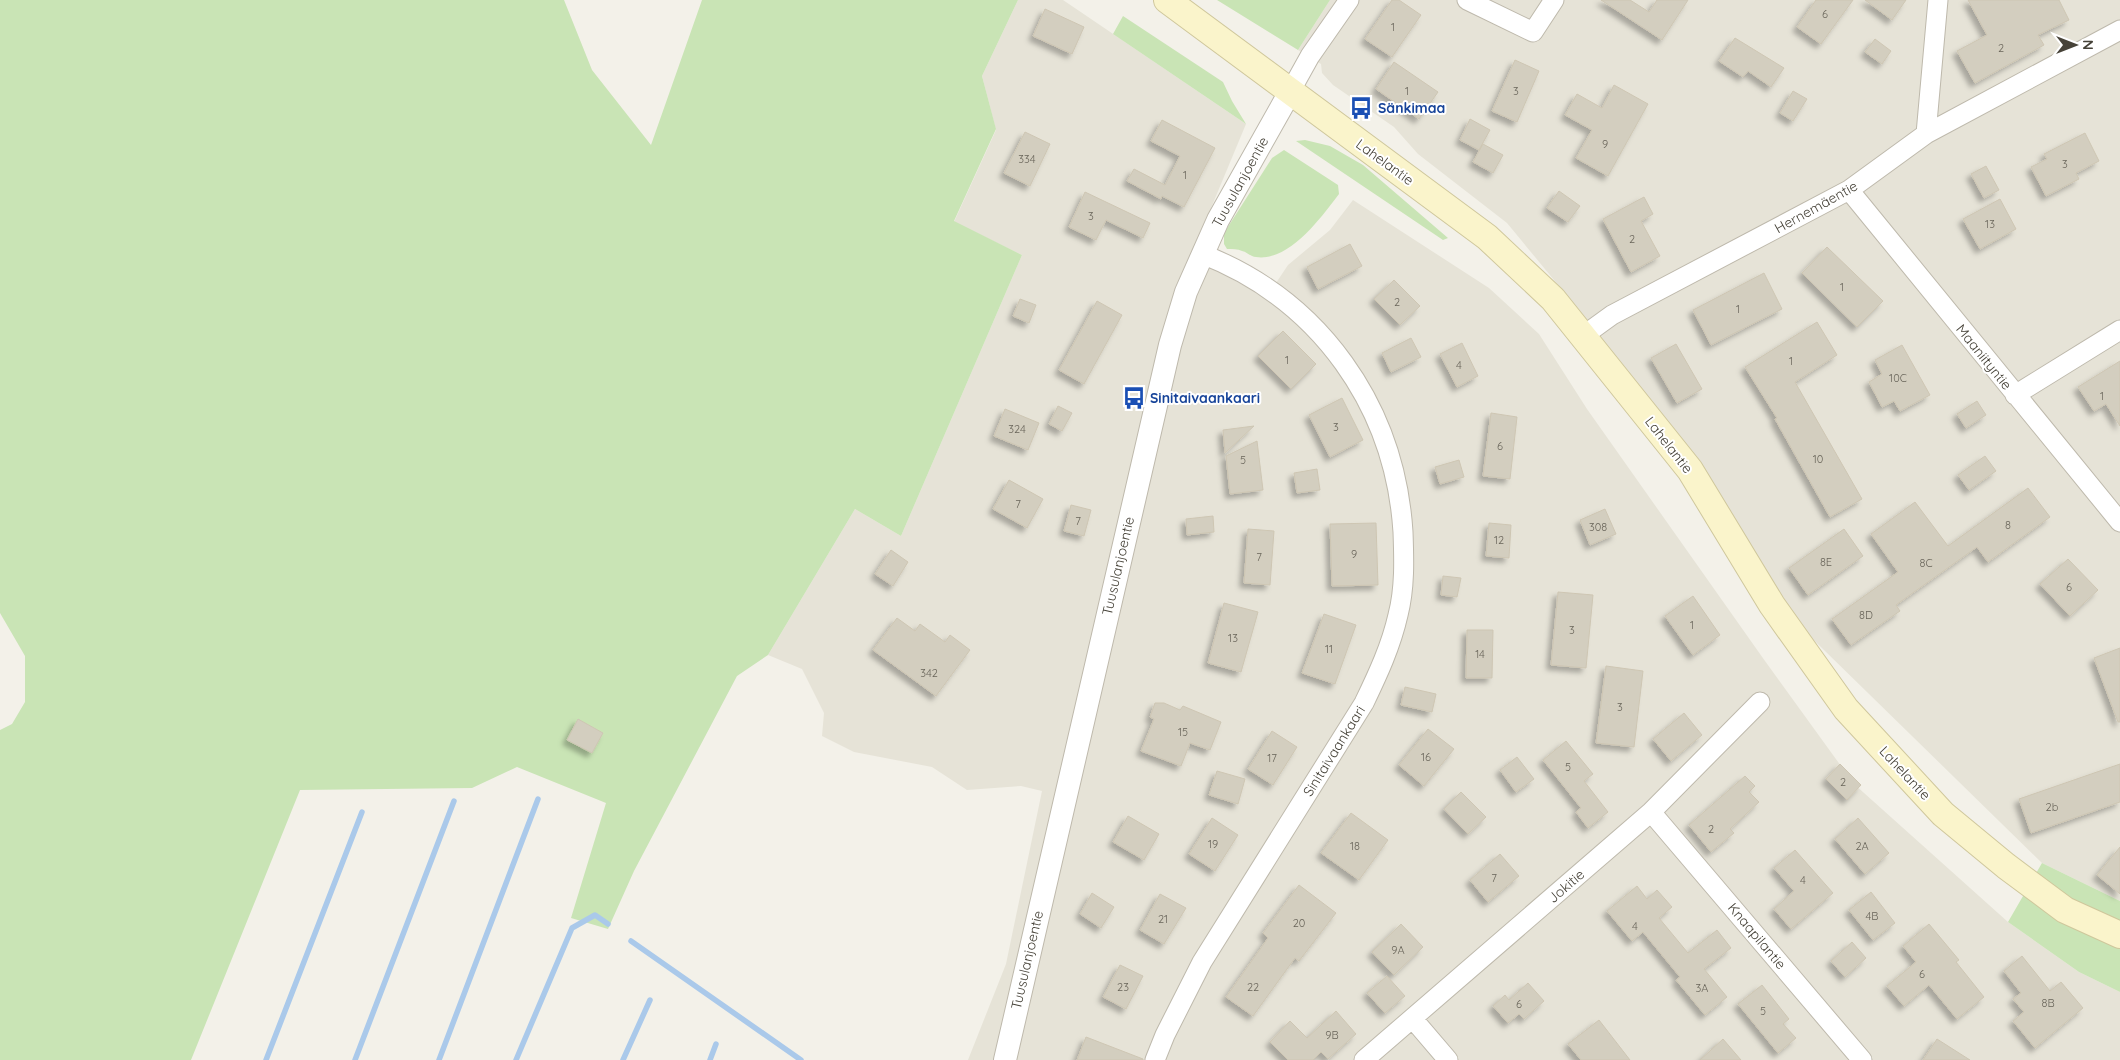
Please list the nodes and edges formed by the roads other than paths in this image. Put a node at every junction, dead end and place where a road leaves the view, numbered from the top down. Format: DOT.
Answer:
graph roads {
  1 [pos="1167,0"];
  2 [pos="1348,0"];
  3 [pos="1467,0"];
  4 [pos="1554,0"];
  5 [pos="1938,0"];
  6 [pos="2120,30"];
  7 [pos="1290,92"];
  8 [pos="1926,134"];
  9 [pos="1849,190"];
  10 [pos="1202,254"];
  11 [pos="2120,330"];
  12 [pos="1583,336"];
  13 [pos="2015,395"];
  14 [pos="2120,522"];
  15 [pos="1760,702"];
  16 [pos="1651,812"];
  17 [pos="2120,935"];
  18 [pos="1413,1019"];
  19 [pos="1004,1060"];
  20 [pos="1155,1060"];
  21 [pos="1364,1060"];
  22 [pos="1448,1060"];
  23 [pos="1862,1060"];
  1 -- 7 [label="main road, Lahelantie"];
  2 -- 7 [label="street"];
  3 -- 4 [label="street"];
  5 -- 8 [label="street"];
  6 -- 8 [label="street, Hernemäentie"];
  7 -- 10 [label="street, Tuusulanjoentie"];
  7 -- 12 [label="main road, Lahelantie"];
  8 -- 9 [label="street, Hernemäentie"];
  9 -- 12 [label="street, Hernemäentie"];
  9 -- 13 [label="street, Maaniityntie"];
  10 -- 19 [label="street, Tuusulanjoentie"];
  10 -- 20 [label="street, Sinitaivaankaari"];
  11 -- 13 [label="street"];
  12 -- 17 [label="main road, Lahelantie"];
  13 -- 14 [label="street, Maaniityntie"];
  15 -- 16 [label="street, Jokitie"];
  16 -- 18 [label="street, Jokitie"];
  16 -- 23 [label="street, Knaapilantie"];
  18 -- 21 [label="street, Jokitie"];
  18 -- 22 [label="street"];
}
